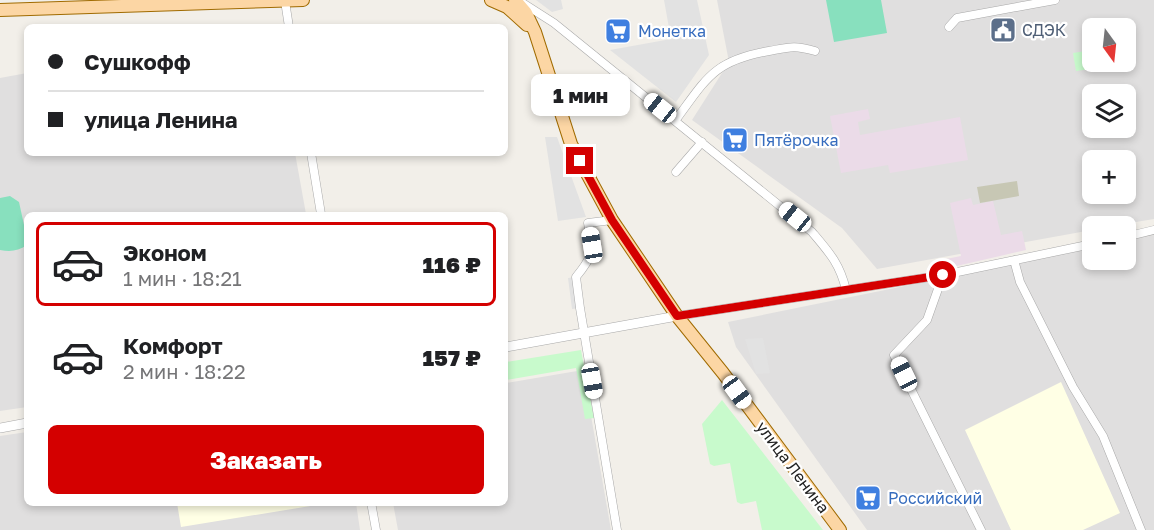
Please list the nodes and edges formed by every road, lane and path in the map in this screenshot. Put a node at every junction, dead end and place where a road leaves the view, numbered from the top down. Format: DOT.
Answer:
graph roads {
  1 [pos="54,0"];
  2 [pos="303,0"];
  3 [pos="491,0"];
  4 [pos="517,0"];
  5 [pos="1055,0"];
  6 [pos="285,1"];
  7 [pos="68,8"];
  8 [pos="0,10"];
  9 [pos="289,24"];
  10 [pos="949,27"];
  11 [pos="535,32"];
  12 [pos="815,51"];
  13 [pos="675,121"];
  14 [pos="702,142"];
  15 [pos="311,156"];
  16 [pos="676,172"];
  17 [pos="321,212"];
  18 [pos="612,220"];
  19 [pos="1154,230"];
  20 [pos="1136,234"];
  21 [pos="1082,246"];
  22 [pos="1014,260"];
  23 [pos="943,275"];
  24 [pos="846,290"];
  25 [pos="677,316"];
  26 [pos="584,332"];
  27 [pos="508,347"];
  28 [pos="24,424"];
  29 [pos="0,428"];
  30 [pos="372,506"];
  31 [pos="376,530"];
  32 [pos="617,530"];
  33 [pos="840,530"];
  34 [pos="981,530"];
  35 [pos="1141,530"];
  1 -- 7 [label="main road"];
  2 -- 6 [label="main road"];
  3 -- 11 [label="main road"];
  4 -- 11 [label="main road, улица Ленина"];
  4 -- 13 [label="street, улица Ленина"];
  5 -- 10 [label="street"];
  6 -- 7 [label="main road"];
  6 -- 9 [label="street"];
  7 -- 8 [label="main road"];
  11 -- 18 [label="main road, улица Ленина"];
  12 -- 13 [label="street"];
  13 -- 14 [label="street, улица Ленина"];
  14 -- 16 [label="street"];
  14 -- 24 [label="street, улица Ленина"];
  15 -- 17 [label="street"];
  18 -- 25 [label="main road, улица Ленина"];
  18 -- 26 [label="street"];
  19 -- 20 [label="street"];
  21 -- 22 [label="street"];
  22 -- 23 [label="street"];
  22 -- 35 [label="street"];
  23 -- 24 [label="street"];
  23 -- 34 [label="street"];
  24 -- 25 [label="street"];
  25 -- 26 [label="street"];
  25 -- 33 [label="main road, улица Ленина"];
  26 -- 27 [label="street"];
  26 -- 32 [label="street"];
  28 -- 29 [label="street"];
  30 -- 31 [label="street"];
}
